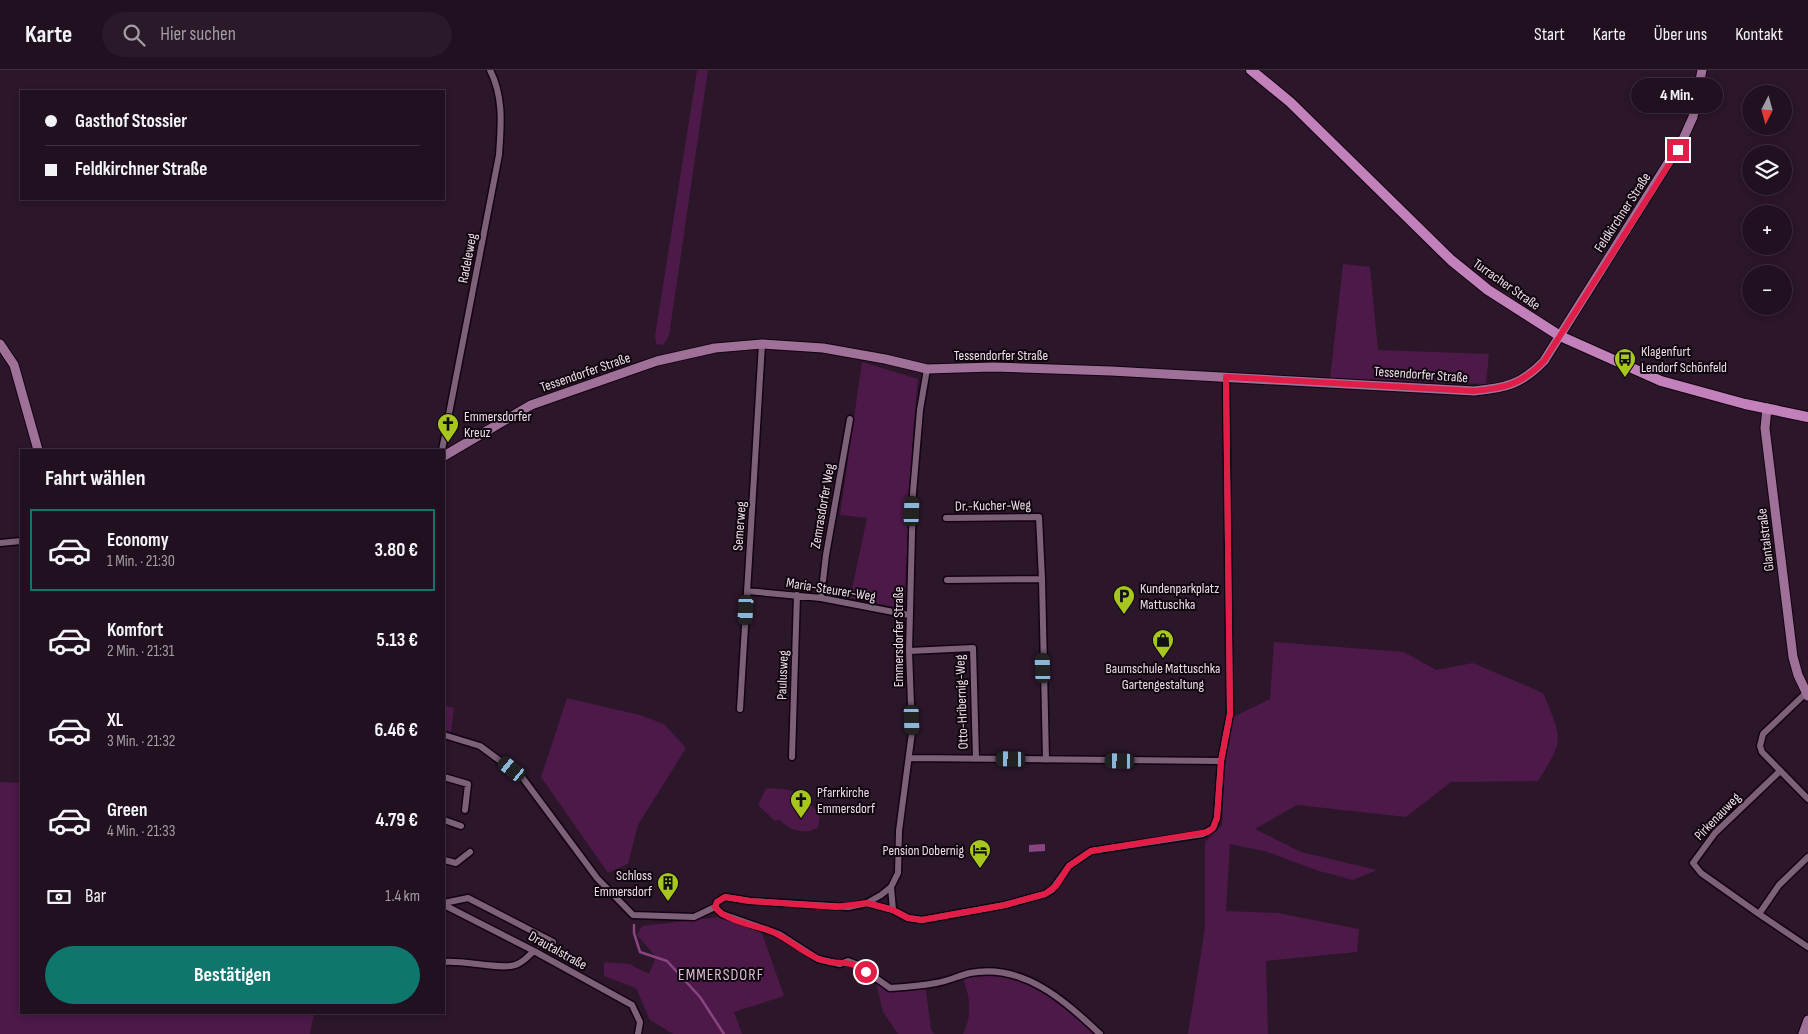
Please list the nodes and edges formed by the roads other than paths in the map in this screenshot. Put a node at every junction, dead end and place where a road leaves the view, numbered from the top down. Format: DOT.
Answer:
graph roads {
  1 [pos="490,70"];
  2 [pos="1251,70"];
  3 [pos="1702,70"];
  4 [pos="1560,336"];
  5 [pos="0,344"];
  6 [pos="762,344"];
  7 [pos="926,369"];
  8 [pos="1226,377"];
  9 [pos="1767,408"];
  10 [pos="1808,417"];
  11 [pos="850,418"];
  12 [pos="38,449"];
  13 [pos="442,449"];
  14 [pos="445,455"];
  15 [pos="946,518"];
  16 [pos="20,541"];
  17 [pos="0,543"];
  18 [pos="1042,579"];
  19 [pos="947,580"];
  20 [pos="747,591"];
  21 [pos="797,595"];
  22 [pos="821,598"];
  23 [pos="909,615"];
  24 [pos="909,651"];
  25 [pos="1807,695"];
  26 [pos="740,709"];
  27 [pos="445,735"];
  28 [pos="792,757"];
  29 [pos="909,758"];
  30 [pos="976,758"];
  31 [pos="1046,760"];
  32 [pos="1221,761"];
  33 [pos="1780,771"];
  34 [pos="445,778"];
  35 [pos="1808,799"];
  36 [pos="465,810"];
  37 [pos="445,820"];
  38 [pos="461,826"];
  39 [pos="470,852"];
  40 [pos="1808,858"];
  41 [pos="445,860"];
  42 [pos="891,887"];
  43 [pos="867,903"];
  44 [pos="445,904"];
  45 [pos="445,905"];
  46 [pos="715,907"];
  47 [pos="893,910"];
  48 [pos="1759,914"];
  49 [pos="553,942"];
  50 [pos="1808,947"];
  51 [pos="534,951"];
  52 [pos="445,962"];
  53 [pos="1808,1020"];
  54 [pos="638,1034"];
  55 [pos="1100,1034"];
  56 [pos="1803,1034"];
  1 -- 13 [label="street, Radeleweg"];
  2 -- 4 [label="main road, Turracher Straße"];
  3 -- 4 [label="street, Feldkirchner Straße"];
  4 -- 8 [label="street, Tessendorfer Straße"];
  4 -- 9 [label="main road, Turracher Straße"];
  5 -- 12 [label="street"];
  6 -- 7 [label="street, Tessendorfer Straße"];
  6 -- 14 [label="street, Tessendorfer Straße"];
  6 -- 20 [label="street, Semerweg"];
  7 -- 8 [label="street, Tessendorfer Straße"];
  7 -- 23 [label="street, Emmersdorfer Straße"];
  8 -- 32 [label="street"];
  9 -- 10 [label="main road, Turracher Straße"];
  9 -- 25 [label="street, Glantalstraße"];
  11 -- 22 [label="street, Zemrasdorfer Weg"];
  15 -- 18 [label="street, Dr.-Kucher-Weg"];
  16 -- 17 [label="street"];
  18 -- 19 [label="street"];
  18 -- 31 [label="street, Dr.-Kucher-Weg"];
  20 -- 21 [label="street, Maria-Steurer-Weg"];
  20 -- 26 [label="street, Semerweg"];
  21 -- 22 [label="street, Maria-Steurer-Weg"];
  21 -- 28 [label="street, Paulusweg"];
  22 -- 23 [label="street, Maria-Steurer-Weg"];
  23 -- 24 [label="street, Emmersdorfer Straße"];
  24 -- 29 [label="street, Emmersdorfer Straße"];
  24 -- 30 [label="street, Otto-Hribernig-Weg"];
  25 -- 33 [label="street"];
  27 -- 46 [label="street"];
  29 -- 30 [label="street"];
  29 -- 42 [label="street, Emmersdorfer Straße"];
  30 -- 31 [label="street"];
  31 -- 32 [label="street"];
  32 -- 47 [label="street"];
  33 -- 35 [label="street"];
  33 -- 48 [label="street, Pirkenauweg"];
  34 -- 36 [label="street"];
  37 -- 38 [label="street"];
  39 -- 41 [label="street"];
  40 -- 48 [label="street"];
  42 -- 43 [label="street"];
  42 -- 47 [label="street"];
  43 -- 46 [label="street"];
  43 -- 47 [label="street"];
  44 -- 49 [label="street, Drautalstraße"];
  45 -- 51 [label="street, Drautalstraße"];
  46 -- 55 [label="street"];
  48 -- 50 [label="street"];
  51 -- 52 [label="street"];
  51 -- 54 [label="street, Drautalstraße"];
  53 -- 56 [label="street"];
}
